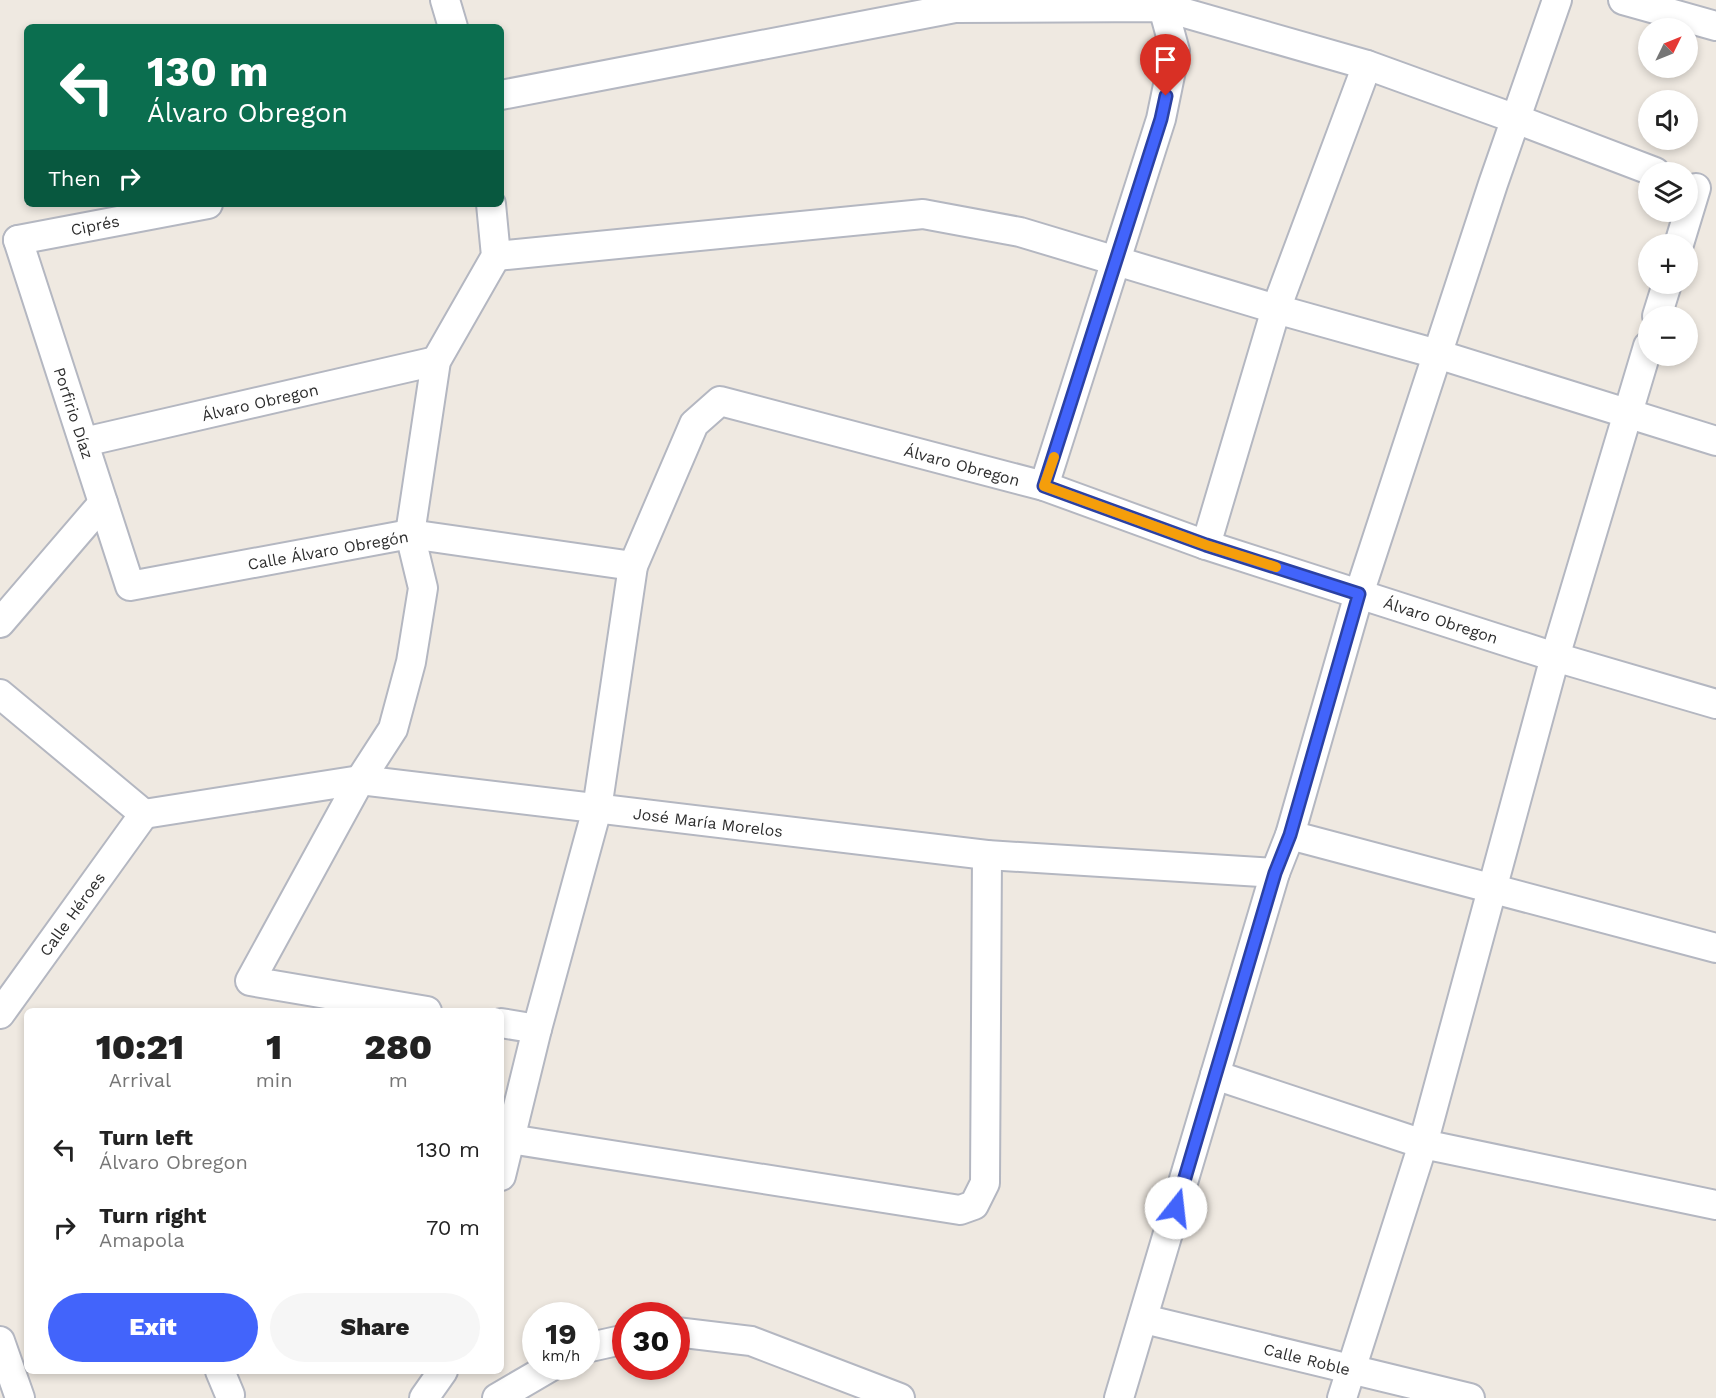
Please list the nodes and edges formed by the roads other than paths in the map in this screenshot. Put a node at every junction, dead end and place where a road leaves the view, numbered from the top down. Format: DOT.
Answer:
graph roads {
  1 [pos="445,0"];
  2 [pos="1557,0"];
  3 [pos="1623,0"];
  4 [pos="1163,4"];
  5 [pos="452,24"];
  6 [pos="1716,26"];
  7 [pos="1366,65"];
  8 [pos="504,94"];
  9 [pos="1516,119"];
  10 [pos="1638,166"];
  11 [pos="1700,189"];
  12 [pos="195,207"];
  13 [pos="490,207"];
  14 [pos="1683,234"];
  15 [pos="9,249"];
  16 [pos="496,256"];
  17 [pos="1116,261"];
  18 [pos="1276,309"];
  19 [pos="1437,354"];
  20 [pos="436,361"];
  21 [pos="1642,366"];
  22 [pos="1628,413"];
  23 [pos="1716,441"];
  24 [pos="84,442"];
  25 [pos="1044,486"];
  26 [pos="103,503"];
  27 [pos="410,534"];
  28 [pos="1206,545"];
  29 [pos="633,566"];
  30 [pos="130,586"];
  31 [pos="1359,594"];
  32 [pos="0,623"];
  33 [pos="1555,657"];
  34 [pos="0,694"];
  35 [pos="1716,704"];
  36 [pos="360,780"];
  37 [pos="597,809"];
  38 [pos="144,814"];
  39 [pos="1290,835"];
  40 [pos="987,855"];
  41 [pos="1275,873"];
  42 [pos="1492,890"];
  43 [pos="1716,948"];
  44 [pos="366,1006"];
  45 [pos="390,1008"];
  46 [pos="13,1010"];
  47 [pos="504,1024"];
  48 [pos="537,1029"];
  49 [pos="1215,1074"];
  50 [pos="510,1139"];
  51 [pos="1423,1144"];
  52 [pos="504,1164"];
  53 [pos="1716,1205"];
  54 [pos="1144,1319"];
  55 [pos="690,1334"];
  56 [pos="0,1341"];
  57 [pos="1352,1370"];
  58 [pos="441,1374"];
  59 [pos="528,1380"];
  60 [pos="20,1398"];
  61 [pos="424,1398"];
  62 [pos="497,1398"];
  63 [pos="900,1398"];
  64 [pos="1119,1398"];
  65 [pos="1342,1398"];
  66 [pos="1470,1398"];
  1 -- 5 [label="street"];
  2 -- 9 [label="street"];
  3 -- 6 [label="street"];
  4 -- 7 [label="street"];
  4 -- 8 [label="street"];
  4 -- 17 [label="street"];
  7 -- 9 [label="street"];
  7 -- 18 [label="street"];
  9 -- 10 [label="street"];
  9 -- 19 [label="street"];
  11 -- 14 [label="street"];
  12 -- 15 [label="street, Ciprés"];
  13 -- 16 [label="street"];
  15 -- 24 [label="street, Porfirio Díaz"];
  16 -- 17 [label="street"];
  16 -- 20 [label="street"];
  17 -- 18 [label="street"];
  17 -- 25 [label="street"];
  18 -- 19 [label="street"];
  18 -- 28 [label="street"];
  19 -- 22 [label="street"];
  19 -- 31 [label="street"];
  20 -- 24 [label="street, Álvaro Obregon"];
  20 -- 27 [label="street"];
  21 -- 22 [label="street"];
  22 -- 23 [label="street"];
  22 -- 33 [label="street"];
  24 -- 26 [label="street, Porfirio Díaz"];
  25 -- 28 [label="street, Álvaro Obregon"];
  25 -- 29 [label="street, Álvaro Obregon"];
  26 -- 30 [label="street, Porfirio Díaz"];
  26 -- 32 [label="street"];
  27 -- 29 [label="street, Calle Álvaro Obregón"];
  27 -- 30 [label="street, Calle Álvaro Obregón"];
  27 -- 36 [label="street"];
  28 -- 31 [label="street, Álvaro Obregon"];
  29 -- 37 [label="street"];
  31 -- 33 [label="street, Álvaro Obregon"];
  31 -- 39 [label="street"];
  33 -- 35 [label="street, Álvaro Obregon"];
  33 -- 42 [label="street"];
  34 -- 38 [label="street"];
  36 -- 37 [label="street, José María Morelos"];
  36 -- 38 [label="street, José María Morelos"];
  36 -- 44 [label="street"];
  37 -- 40 [label="street, José María Morelos"];
  37 -- 48 [label="street"];
  38 -- 46 [label="street, Calle Héroes"];
  39 -- 41 [label="street"];
  39 -- 42 [label="street"];
  40 -- 41 [label="street, José María Morelos"];
  40 -- 50 [label="street"];
  41 -- 49 [label="street"];
  42 -- 43 [label="street"];
  42 -- 51 [label="street"];
  44 -- 45 [label="street"];
  47 -- 48 [label="street"];
  48 -- 50 [label="street"];
  49 -- 51 [label="street"];
  49 -- 54 [label="street"];
  50 -- 52 [label="street"];
  51 -- 53 [label="street"];
  51 -- 57 [label="street"];
  54 -- 57 [label="street, Calle Roble"];
  54 -- 64 [label="street"];
  55 -- 63 [label="street"];
  56 -- 60 [label="street"];
  57 -- 65 [label="street"];
  57 -- 66 [label="street, Calle Roble"];
  58 -- 61 [label="street"];
  59 -- 62 [label="street"];
}
